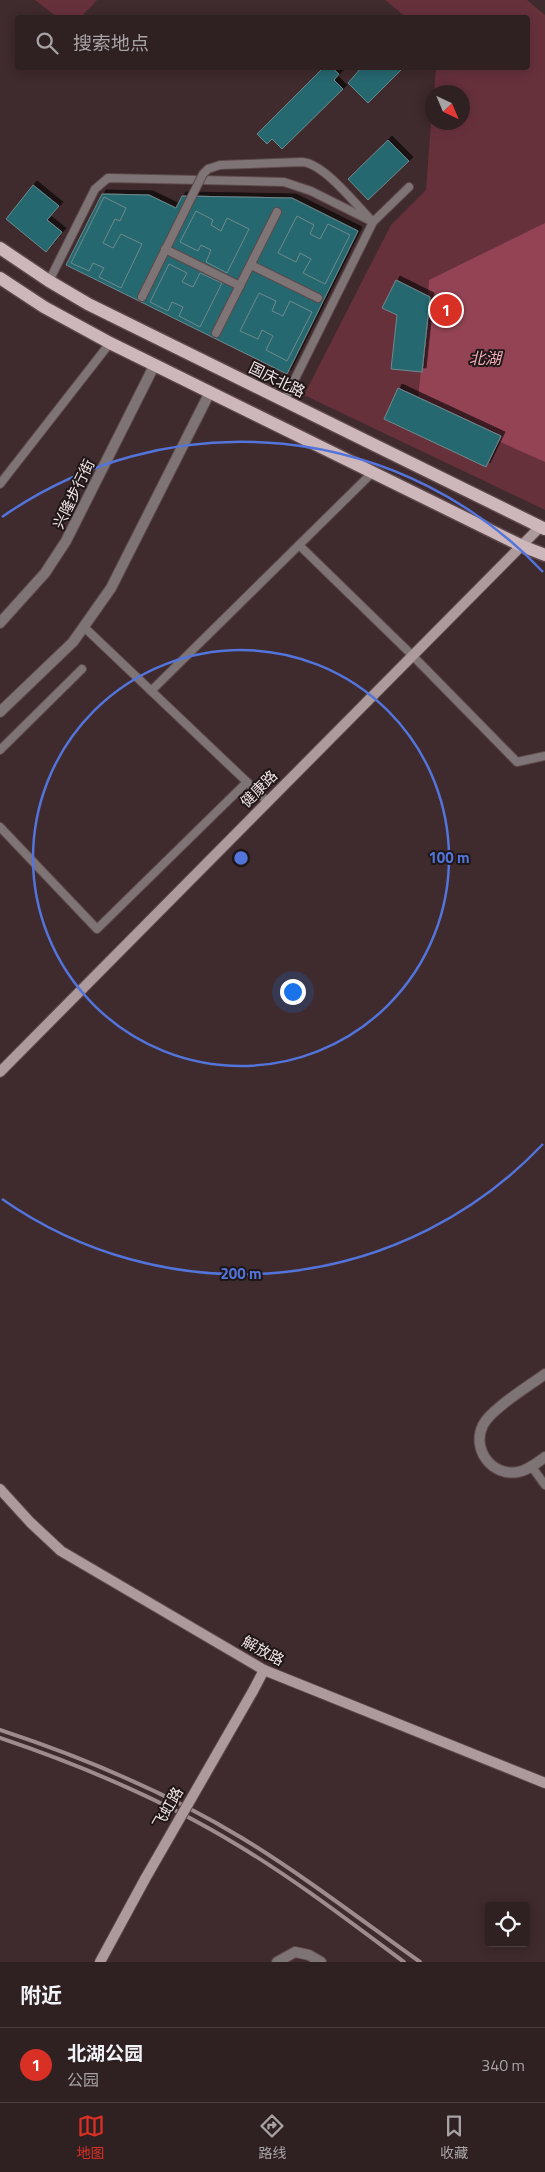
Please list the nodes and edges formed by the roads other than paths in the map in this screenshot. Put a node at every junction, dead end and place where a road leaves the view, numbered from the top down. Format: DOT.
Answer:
graph roads {
  1 [pos="409,187"];
  2 [pos="277,212"];
  3 [pos="373,222"];
  4 [pos="0,248"];
  5 [pos="165,249"];
  6 [pos="251,265"];
  7 [pos="0,278"];
  8 [pos="49,281"];
  9 [pos="240,286"];
  10 [pos="142,297"];
  11 [pos="318,298"];
  12 [pos="216,333"];
  13 [pos="110,343"];
  14 [pos="155,364"];
  15 [pos="210,392"];
  16 [pos="284,401"];
  17 [pos="373,472"];
  18 [pos="0,484"];
  19 [pos="542,528"];
  20 [pos="299,545"];
  21 [pos="522,546"];
  22 [pos="545,555"];
  23 [pos="0,623"];
  24 [pos="84,627"];
  25 [pos="413,656"];
  26 [pos="82,669"];
  27 [pos="151,691"];
  28 [pos="0,712"];
  29 [pos="0,750"];
  30 [pos="545,756"];
  31 [pos="247,782"];
  32 [pos="268,802"];
  33 [pos="0,827"];
  34 [pos="0,1072"];
  35 [pos="545,1374"];
  36 [pos="545,1457"];
  37 [pos="532,1467"];
  38 [pos="545,1485"];
  39 [pos="0,1489"];
  40 [pos="264,1670"];
  41 [pos="545,1783"];
  42 [pos="100,1962"];
  43 [pos="277,1962"];
  44 [pos="321,1962"];
  1 -- 3 [label="lane"];
  2 -- 6 [label="lane"];
  3 -- 5 [label="lane, bridge"];
  3 -- 8 [label="lane"];
  3 -- 16 [label="lane"];
  4 -- 8 [label="main road, 国庆北路"];
  5 -- 9 [label="lane"];
  5 -- 10 [label="lane"];
  6 -- 9 [label="lane"];
  6 -- 11 [label="lane"];
  7 -- 13 [label="main road"];
  8 -- 16 [label="main road, 国庆北路"];
  9 -- 12 [label="lane"];
  13 -- 14 [label="main road"];
  13 -- 18 [label="lane"];
  14 -- 15 [label="main road"];
  14 -- 23 [label="street, 兴隆步行街"];
  15 -- 17 [label="main road"];
  15 -- 24 [label="street"];
  16 -- 19 [label="main road, 国庆北路"];
  17 -- 20 [label="lane"];
  17 -- 21 [label="main road"];
  19 -- 21 [label="street, 健康路"];
  20 -- 25 [label="lane"];
  20 -- 27 [label="lane"];
  21 -- 22 [label="main road"];
  21 -- 25 [label="street, 健康路"];
  24 -- 27 [label="lane"];
  24 -- 28 [label="street"];
  25 -- 30 [label="lane"];
  25 -- 32 [label="street, 健康路"];
  26 -- 29 [label="lane"];
  27 -- 31 [label="lane"];
  31 -- 32 [label="lane"];
  31 -- 33 [label="lane"];
  32 -- 34 [label="street, 健康路"];
  35 -- 37 [label="street"];
  36 -- 37 [label="street"];
  37 -- 38 [label="lane"];
  39 -- 40 [label="street, 解放路"];
  40 -- 41 [label="street, 解放路"];
  40 -- 42 [label="street, 飞虹路, bridge"];
  43 -- 44 [label="street"];
}
